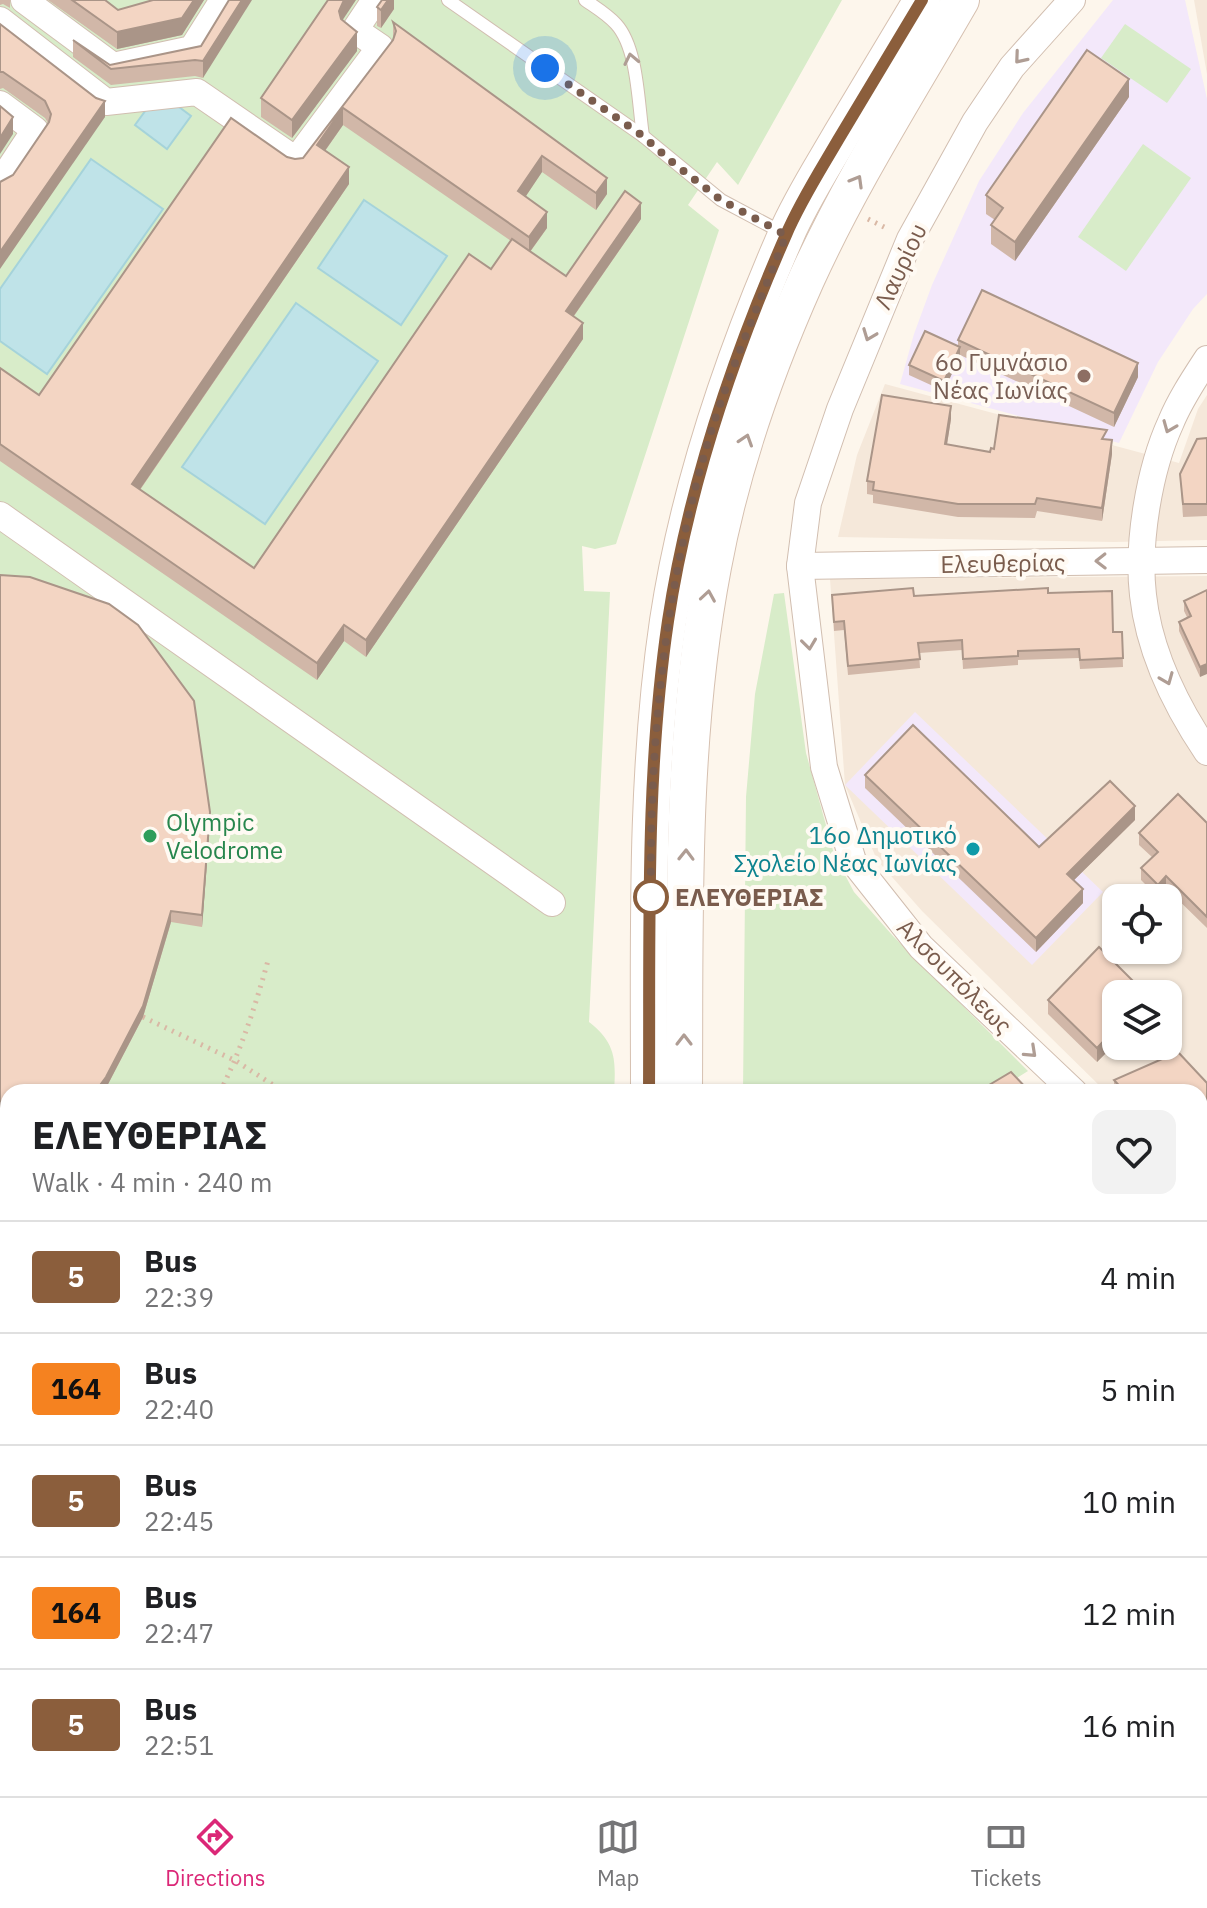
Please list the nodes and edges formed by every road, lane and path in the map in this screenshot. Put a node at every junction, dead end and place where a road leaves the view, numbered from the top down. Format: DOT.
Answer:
graph roads {
  1 [pos="24,0"];
  2 [pos="223,0"];
  3 [pos="375,0"];
  4 [pos="448,0"];
  5 [pos="585,0"];
  6 [pos="922,0"];
  7 [pos="961,0"];
  8 [pos="1072,0"];
  9 [pos="0,20"];
  10 [pos="0,104"];
  11 [pos="643,136"];
  12 [pos="0,183"];
  13 [pos="803,242"];
  14 [pos="1207,359"];
  15 [pos="0,515"];
  16 [pos="1207,560"];
  17 [pos="1142,561"];
  18 [pos="800,566"];
  19 [pos="1207,752"];
  20 [pos="552,903"];
  21 [pos="269,957"];
  22 [pos="143,1017"];
  23 [pos="234,1060"];
  24 [pos="224,1084"];
  25 [pos="272,1084"];
  26 [pos="649,1084"];
  27 [pos="684,1084"];
  28 [pos="1066,1084"];
  1 -- 2 [label="street"];
  3 -- 9 [label="street"];
  4 -- 11 [label="lane"];
  11 -- 5 [label="lane, one-way"];
  6 -- 13 [label="main road"];
  13 -- 7 [label="main road, one-way"];
  8 -- 18 [label="street, Λαυρίου, one-way"];
  10 -- 12 [label="street"];
  11 -- 13 [label="lane"];
  13 -- 26 [label="main road"];
  27 -- 13 [label="main road, one-way"];
  14 -- 17 [label="street, one-way"];
  15 -- 20 [label="street"];
  16 -- 17 [label="street, Ελευθερίας"];
  17 -- 18 [label="street, Ελευθερίας, one-way"];
  17 -- 19 [label="street, one-way"];
  18 -- 28 [label="street, Αλσουπόλεως, one-way"];
  21 -- 23 [label="path"];
  22 -- 23 [label="path"];
  23 -- 24 [label="path"];
  23 -- 25 [label="path"];
}
